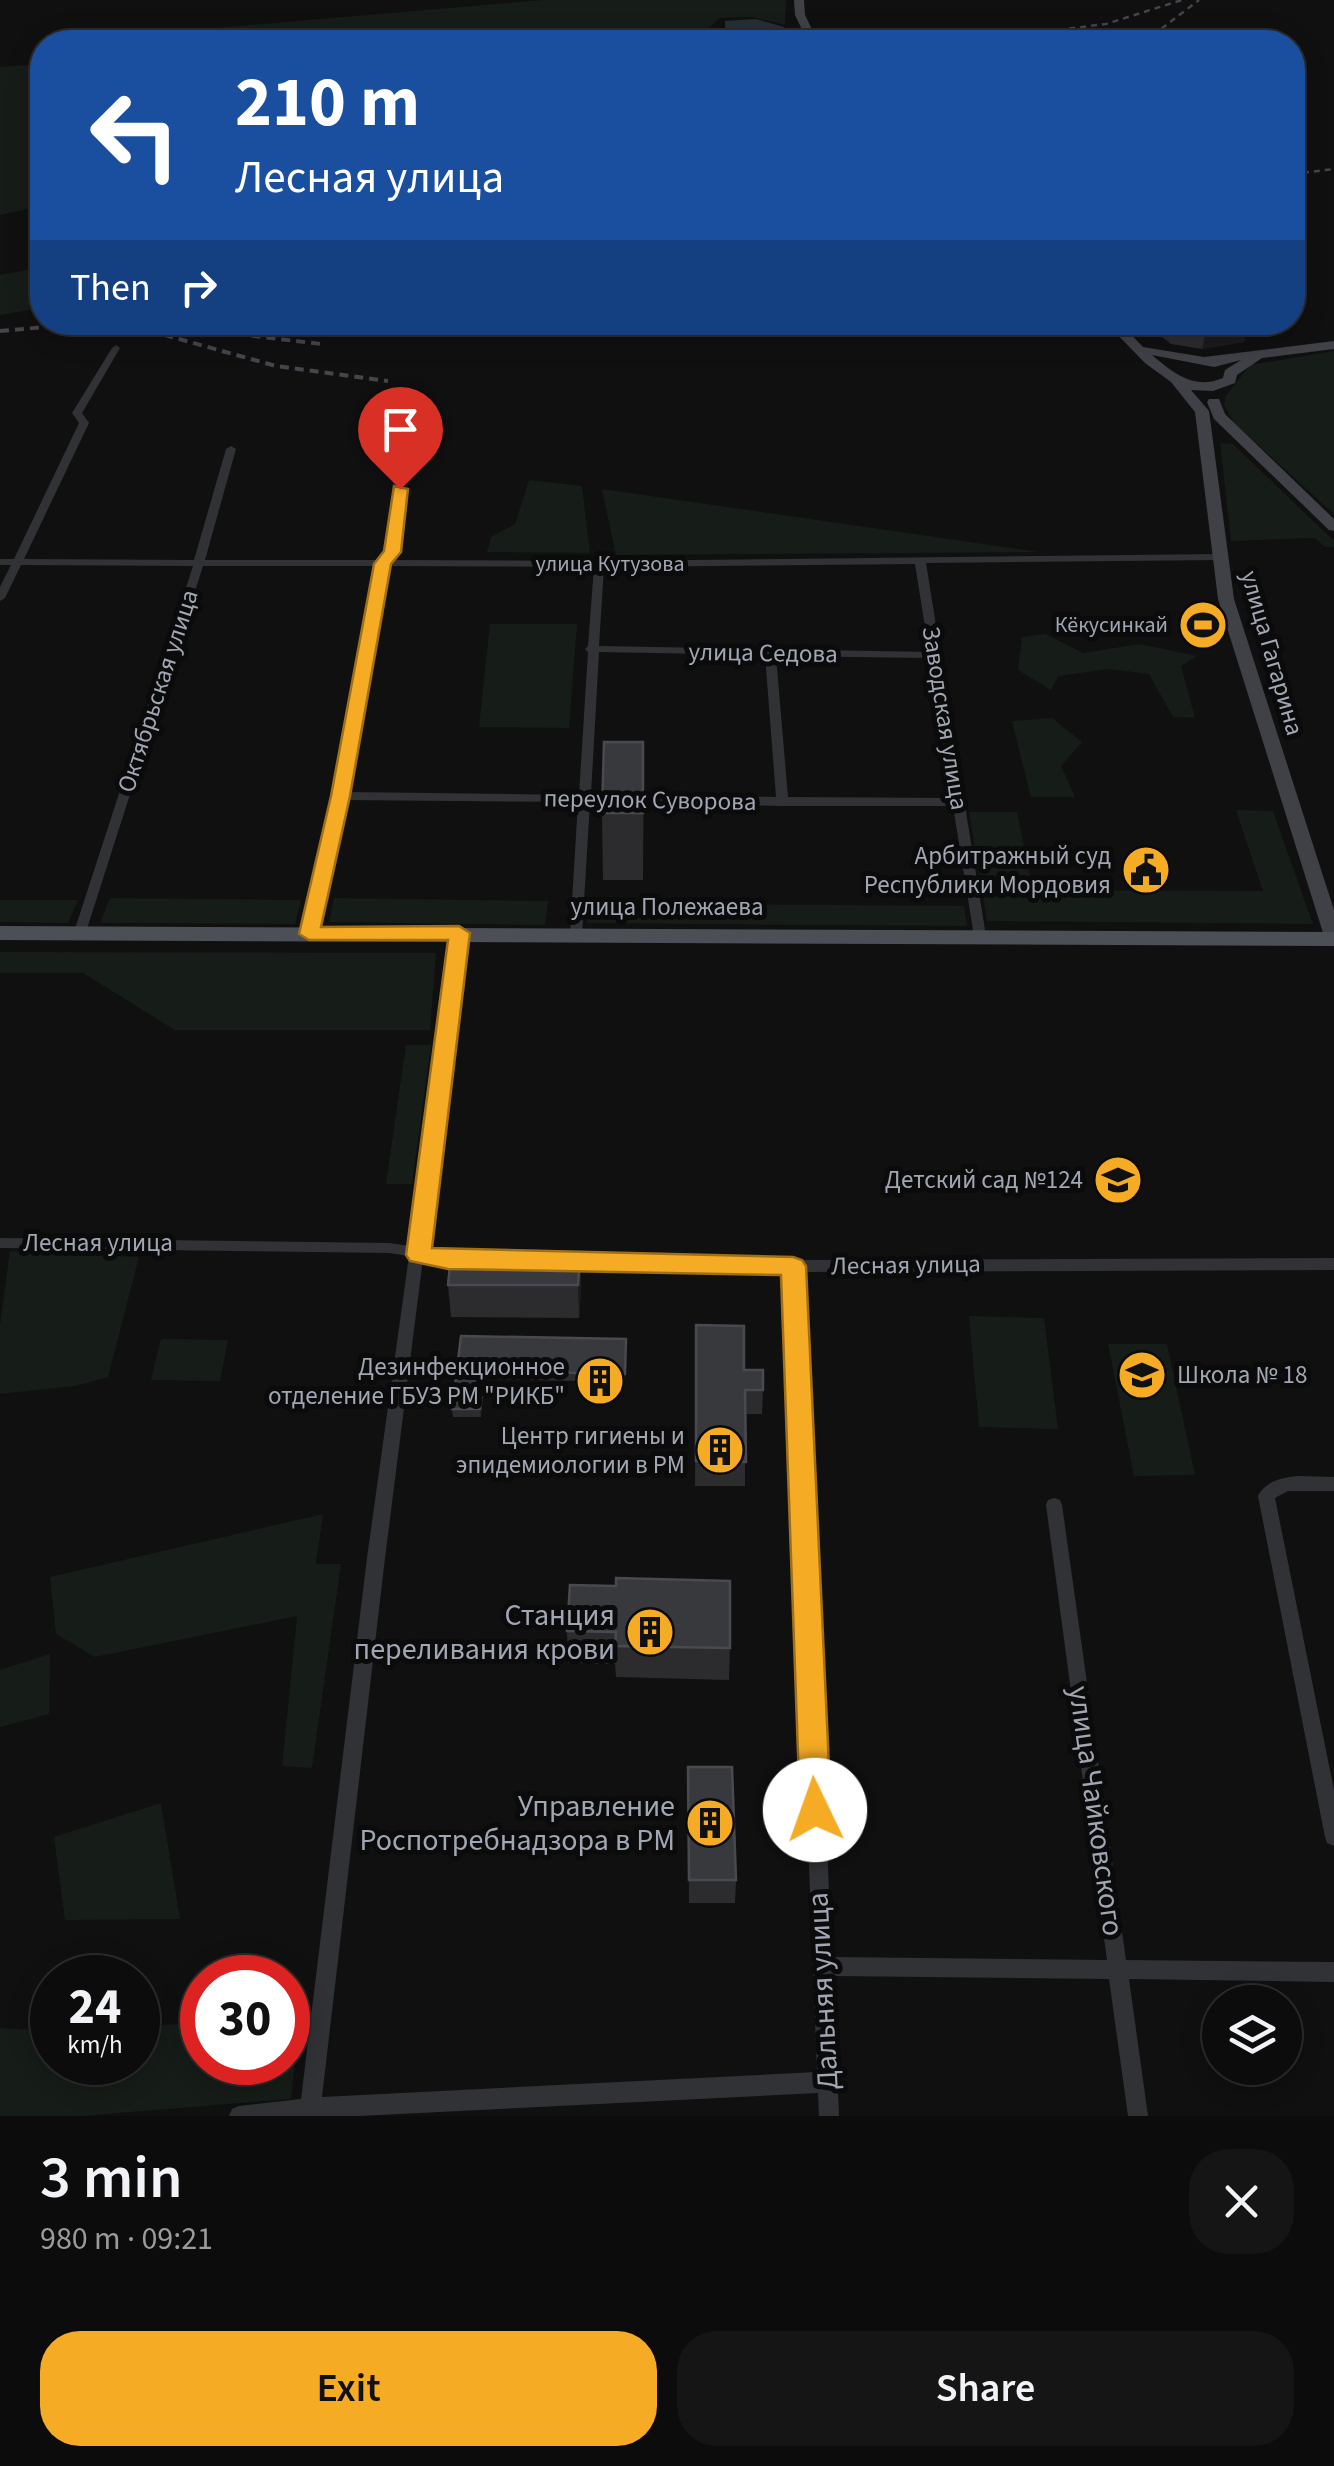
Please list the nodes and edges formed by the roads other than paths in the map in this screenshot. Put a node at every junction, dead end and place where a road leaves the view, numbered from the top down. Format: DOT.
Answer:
graph roads {
  1 [pos="799,0"];
  2 [pos="807,30"];
  3 [pos="1124,335"];
  4 [pos="1334,344"];
  5 [pos="116,348"];
  6 [pos="1138,348"];
  7 [pos="1256,357"];
  8 [pos="1186,361"];
  9 [pos="1204,361"];
  10 [pos="1173,378"];
  11 [pos="1226,379"];
  12 [pos="1214,402"];
  13 [pos="1203,422"];
  14 [pos="1206,444"];
  15 [pos="1249,447"];
  16 [pos="231,449"];
  17 [pos="400,489"];
  18 [pos="1334,527"];
  19 [pos="1219,558"];
  20 [pos="920,560"];
  21 [pos="0,562"];
  22 [pos="17,562"];
  23 [pos="199,562"];
  24 [pos="382,564"];
  25 [pos="599,564"];
  26 [pos="0,598"];
  27 [pos="591,649"];
  28 [pos="770,654"];
  29 [pos="935,655"];
  30 [pos="340,796"];
  31 [pos="583,798"];
  32 [pos="782,802"];
  33 [pos="959,802"];
  34 [pos="80,932"];
  35 [pos="0,933"];
  36 [pos="459,933"];
  37 [pos="309,934"];
  38 [pos="576,935"];
  39 [pos="980,936"];
  40 [pos="1334,939"];
  41 [pos="0,1243"];
  42 [pos="418,1255"];
  43 [pos="486,1261"];
  44 [pos="544,1262"];
  45 [pos="1334,1264"];
  46 [pos="793,1266"];
  47 [pos="1334,1484"];
  48 [pos="1054,1505"];
  49 [pos="1334,1838"];
  50 [pos="822,1966"];
  51 [pos="1118,1970"];
  52 [pos="1334,1972"];
  53 [pos="828,2082"];
  54 [pos="310,2108"];
  55 [pos="239,2116"];
  56 [pos="829,2116"];
  57 [pos="1138,2116"];
  1 -- 2 [label="main road"];
  3 -- 6 [label="main road, улица Гагарина"];
  4 -- 7 [label="main road"];
  5 -- 22 [label="street"];
  6 -- 8 [label="main road"];
  6 -- 10 [label="main road, улица Гагарина"];
  7 -- 9 [label="main road"];
  7 -- 11 [label="main road"];
  8 -- 9 [label="main road"];
  8 -- 10 [label="main road"];
  9 -- 11 [label="main road"];
  10 -- 11 [label="main road"];
  10 -- 13 [label="main road, улица Гагарина"];
  11 -- 12 [label="main road"];
  12 -- 13 [label="main road"];
  12 -- 15 [label="main road"];
  13 -- 14 [label="main road, улица Гагарина"];
  14 -- 15 [label="main road"];
  14 -- 19 [label="main road, улица Гагарина"];
  15 -- 18 [label="main road"];
  16 -- 23 [label="street, Октябрьская улица"];
  17 -- 24 [label="street"];
  19 -- 20 [label="street, улица Кутузова"];
  19 -- 40 [label="main road, улица Гагарина"];
  20 -- 25 [label="street, улица Кутузова"];
  20 -- 29 [label="street, Заводская улица"];
  21 -- 22 [label="street, улица Кутузова"];
  22 -- 23 [label="street, улица Кутузова"];
  22 -- 26 [label="street"];
  23 -- 24 [label="street, улица Кутузова"];
  23 -- 34 [label="street, Октябрьская улица"];
  24 -- 25 [label="street, улица Кутузова"];
  24 -- 30 [label="street"];
  25 -- 27 [label="street"];
  27 -- 28 [label="street, улица Седова"];
  27 -- 31 [label="street"];
  28 -- 29 [label="street, улица Седова"];
  28 -- 32 [label="street"];
  29 -- 33 [label="street, Заводская улица"];
  30 -- 31 [label="street, переулок Суворова"];
  30 -- 37 [label="street"];
  31 -- 32 [label="street, переулок Суворова"];
  31 -- 38 [label="street"];
  32 -- 33 [label="street, переулок Суворова"];
  33 -- 39 [label="street, Заводская улица"];
  34 -- 35 [label="main road, улица Полежаева"];
  34 -- 37 [label="main road, улица Полежаева"];
  36 -- 37 [label="main road, улица Полежаева"];
  36 -- 38 [label="main road, улица Полежаева"];
  36 -- 42 [label="street"];
  38 -- 39 [label="main road, улица Полежаева"];
  39 -- 40 [label="main road, улица Полежаева"];
  41 -- 42 [label="street, Лесная улица"];
  42 -- 43 [label="street, Лесная улица"];
  42 -- 54 [label="street"];
  44 -- 46 [label="street, Лесная улица"];
  45 -- 46 [label="street, Лесная улица"];
  46 -- 50 [label="street, Дальняя улица"];
  47 -- 49 [label="street"];
  48 -- 51 [label="street, улица Чайковского"];
  50 -- 51 [label="street"];
  50 -- 53 [label="street, Дальняя улица"];
  51 -- 52 [label="street"];
  51 -- 57 [label="street, улица Чайковского"];
  53 -- 54 [label="street"];
  53 -- 56 [label="street, Дальняя улица"];
  54 -- 55 [label="street"];
}
